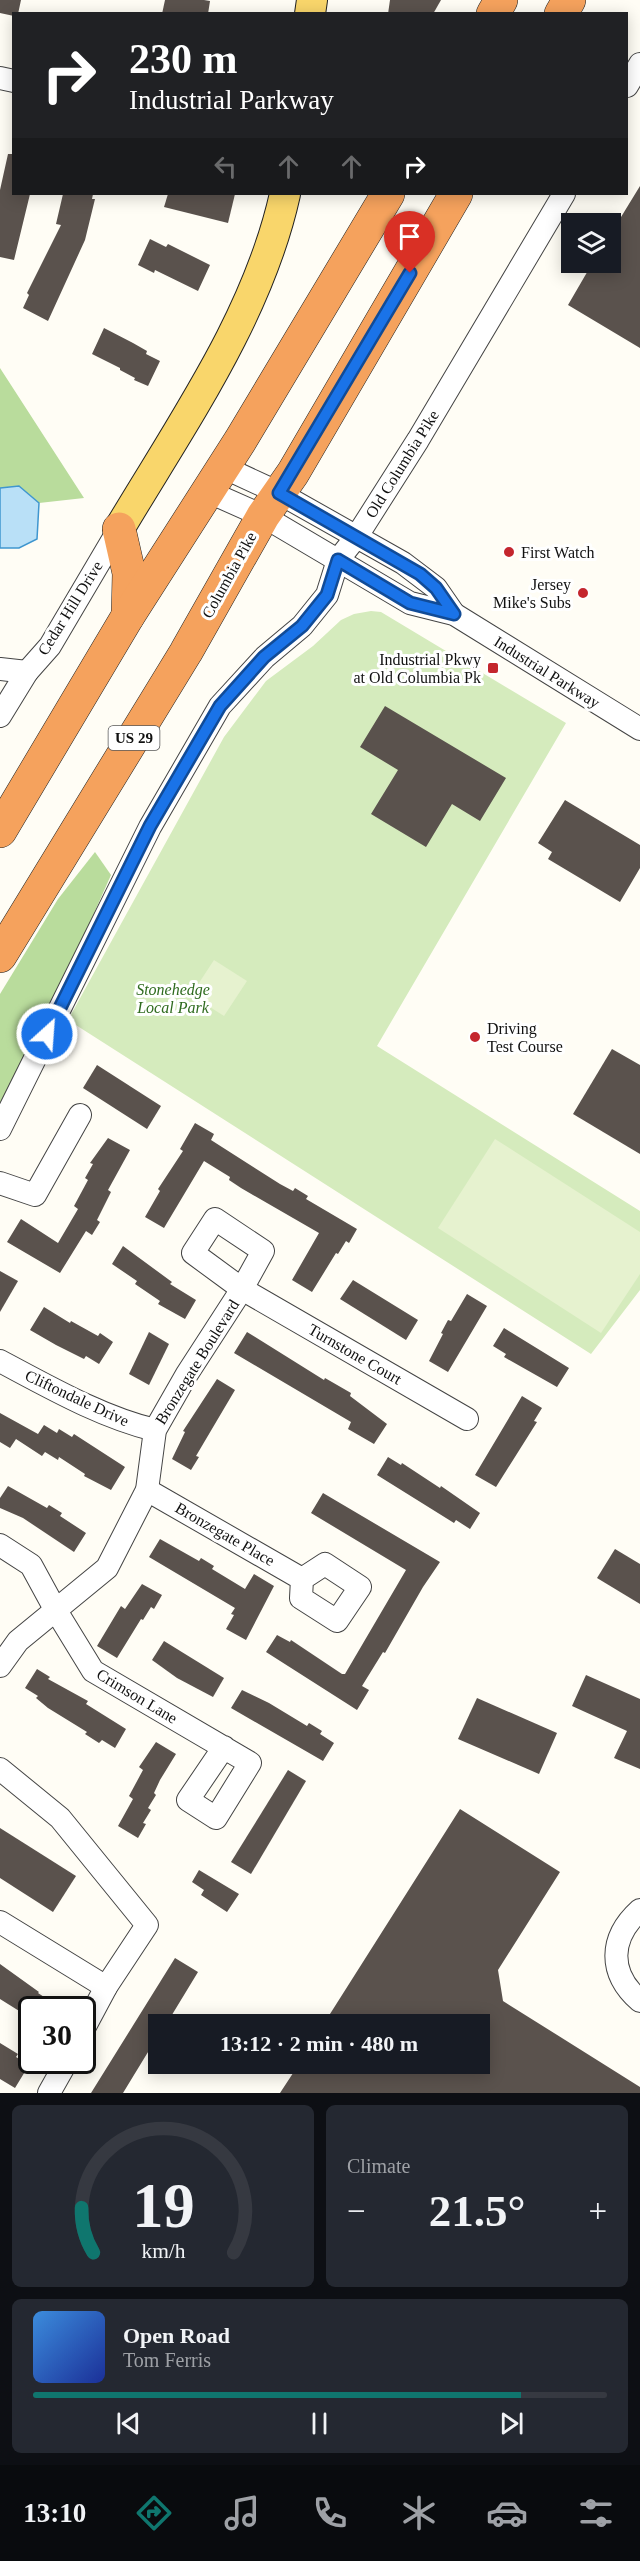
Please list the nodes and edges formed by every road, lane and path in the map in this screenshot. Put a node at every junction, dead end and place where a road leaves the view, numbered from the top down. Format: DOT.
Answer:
graph roads {
  1 [pos="640,64"];
  2 [pos="628,84"];
  3 [pos="285,195"];
  4 [pos="387,195"];
  5 [pos="455,195"];
  6 [pos="563,195"];
  7 [pos="216,480"];
  8 [pos="271,505"];
  9 [pos="119,529"];
  10 [pos="357,536"];
  11 [pos="338,560"];
  12 [pos="454,614"];
  13 [pos="128,616"];
  14 [pos="0,669"];
  15 [pos="27,672"];
  16 [pos="0,716"];
  17 [pos="640,729"];
  18 [pos="0,831"];
  19 [pos="0,956"];
  20 [pos="80,1115"];
  21 [pos="0,1129"];
  22 [pos="0,1183"];
  23 [pos="242,1289"];
  24 [pos="0,1361"];
  25 [pos="467,1419"];
  26 [pos="155,1430"];
  27 [pos="147,1490"];
  28 [pos="0,1545"];
  29 [pos="302,1579"];
  30 [pos="55,1609"];
  31 [pos="0,1666"];
  32 [pos="224,1748"];
  33 [pos="0,1769"];
  34 [pos="640,1910"];
  35 [pos="0,1922"];
  36 [pos="106,1987"];
  37 [pos="640,2001"];
  38 [pos="96,2006"];
  39 [pos="60,2074"];
  40 [pos="49,2093"];
  1 -- 2 [label="street"];
  3 -- 9 [label="main road"];
  4 -- 7 [label="highway"];
  5 -- 8 [label="highway, Columbia Pike / US 29"];
  6 -- 10 [label="street, Old Columbia Pike"];
  7 -- 8 [label="street, Industrial Parkway"];
  7 -- 13 [label="highway"];
  8 -- 10 [label="street, Industrial Parkway"];
  8 -- 11 [label="street, Industrial Parkway"];
  8 -- 19 [label="highway, Columbia Pike / US 29"];
  9 -- 13 [label="highway"];
  9 -- 15 [label="street, Cedar Hill Drive"];
  10 -- 11 [label="street, Old Columbia Pike"];
  10 -- 12 [label="street, Industrial Parkway"];
  11 -- 12 [label="street, Industrial Parkway"];
  11 -- 21 [label="street, Old Columbia Pike"];
  12 -- 17 [label="street, Industrial Parkway"];
  13 -- 18 [label="highway"];
  14 -- 15 [label="street"];
  15 -- 16 [label="street, Cedar Hill Drive"];
  20 -- 22 [label="street"];
  23 -- 25 [label="street, Turnstone Court"];
  23 -- 26 [label="street, Bronzegate Boulevard"];
  24 -- 26 [label="street, Cliftondale Drive"];
  26 -- 27 [label="street, Bronzegate Boulevard"];
  27 -- 29 [label="street, Bronzegate Place"];
  27 -- 30 [label="street, Bronzegate Boulevard"];
  28 -- 30 [label="street, Crimson Lane"];
  30 -- 31 [label="street, Bronzegate Boulevard"];
  30 -- 32 [label="street, Crimson Lane"];
  33 -- 36 [label="street"];
  34 -- 37 [label="street"];
  35 -- 36 [label="street"];
  36 -- 38 [label="street"];
  39 -- 40 [label="street"];
}
